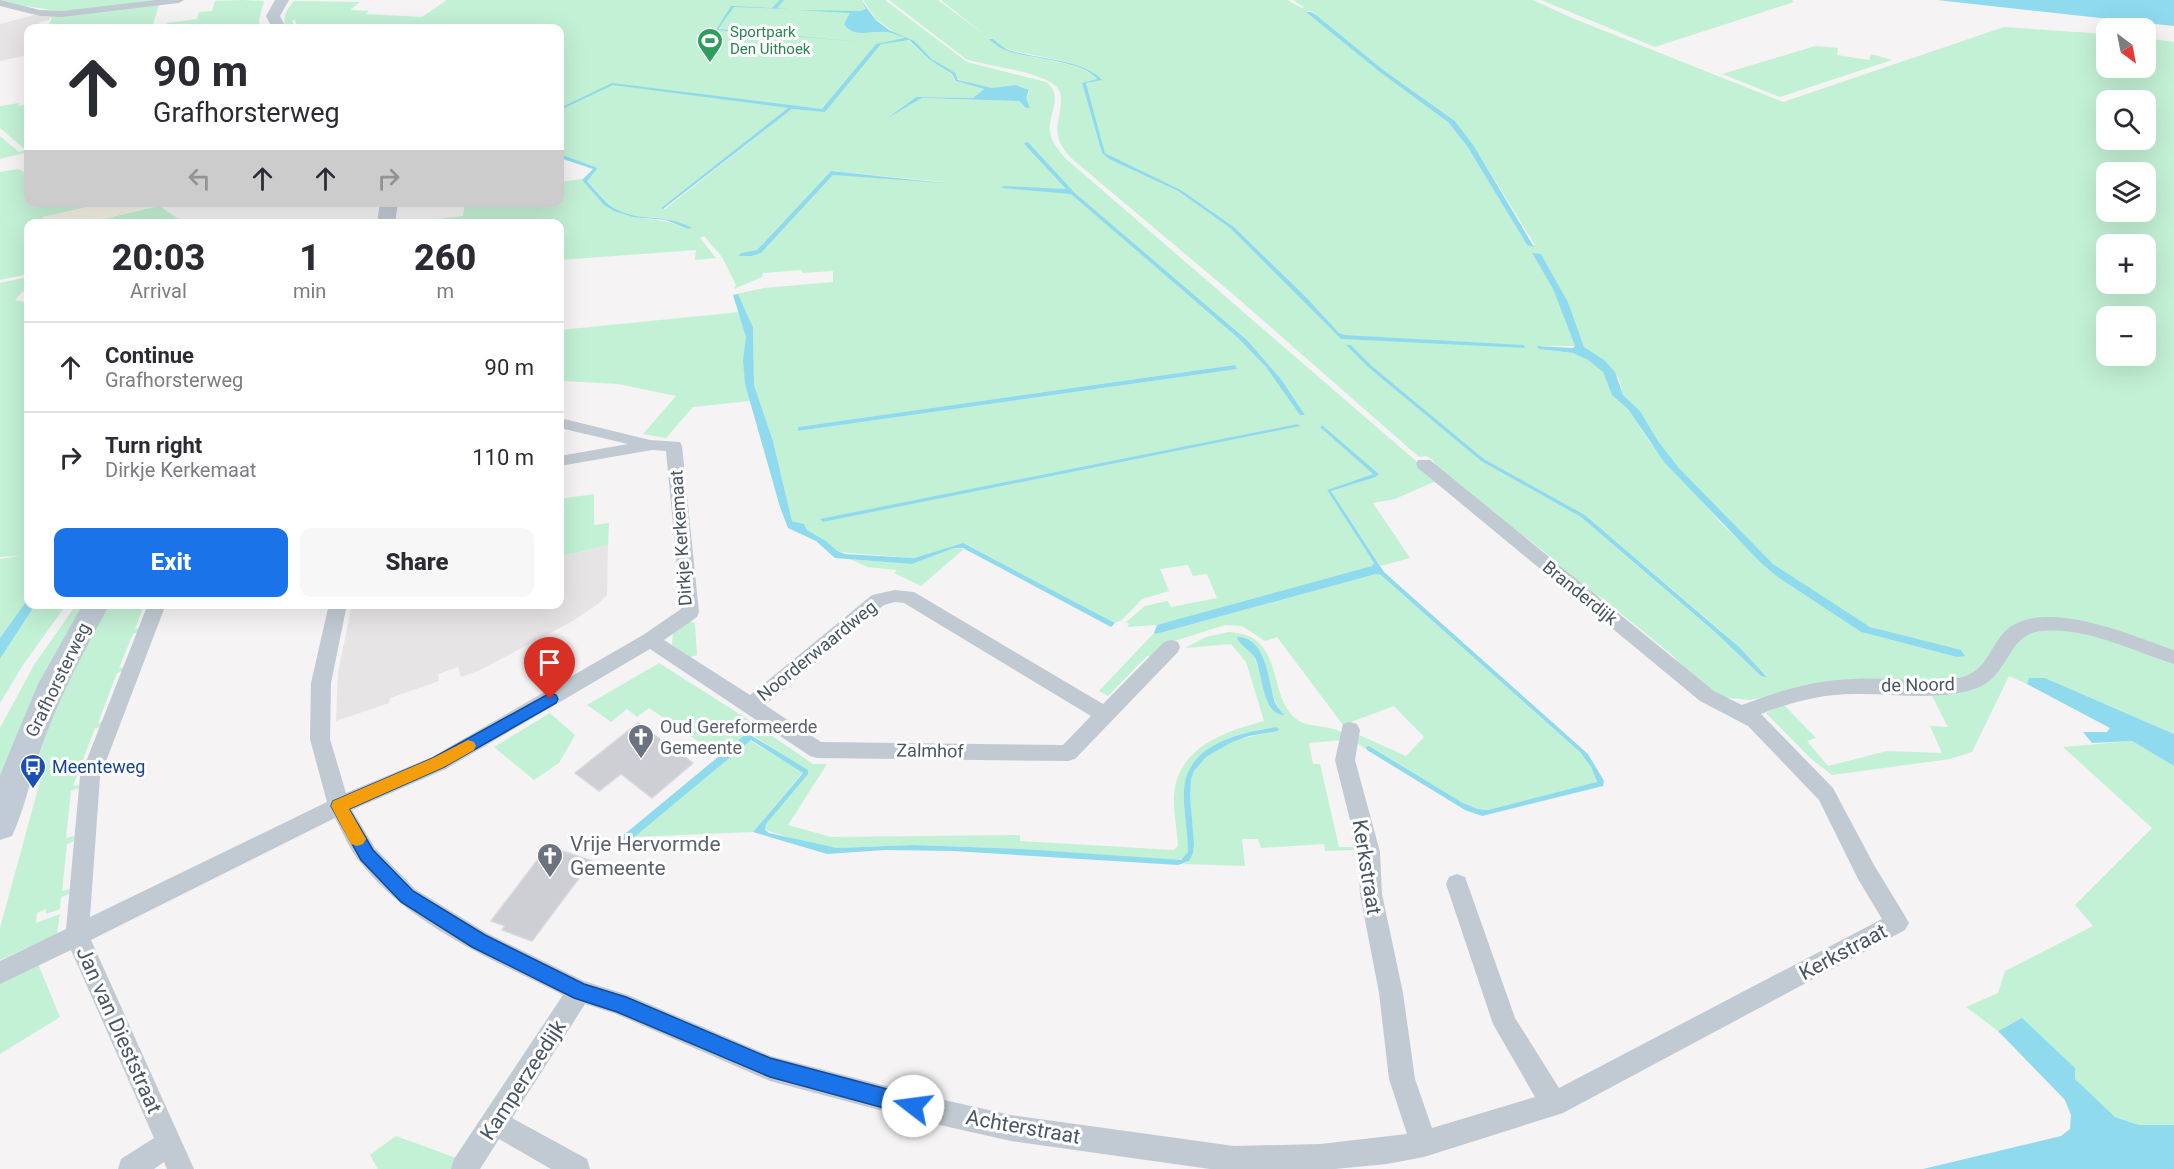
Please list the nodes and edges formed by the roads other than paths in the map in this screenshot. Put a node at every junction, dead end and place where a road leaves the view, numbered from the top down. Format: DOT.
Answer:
graph roads {
  1 [pos="179,0"];
  2 [pos="282,0"];
  3 [pos="291,0"];
  4 [pos="0,3"];
  5 [pos="278,24"];
  6 [pos="564,424"];
  7 [pos="652,445"];
  8 [pos="564,460"];
  9 [pos="1424,464"];
  10 [pos="94,609"];
  11 [pos="155,609"];
  12 [pos="337,609"];
  13 [pos="650,640"];
  14 [pos="1171,647"];
  15 [pos="2174,657"];
  16 [pos="751,705"];
  17 [pos="1742,713"];
  18 [pos="1106,715"];
  19 [pos="1350,730"];
  20 [pos="339,806"];
  21 [pos="0,826"];
  22 [pos="1457,884"];
  23 [pos="77,936"];
  24 [pos="0,973"];
  25 [pos="580,991"];
  26 [pos="1554,1104"];
  27 [pos="496,1123"];
  28 [pos="169,1143"];
  29 [pos="1424,1144"];
  30 [pos="1233,1164"];
  31 [pos="131,1169"];
  32 [pos="181,1169"];
  33 [pos="464,1169"];
  34 [pos="577,1169"];
  1 -- 4 [label="street"];
  2 -- 5 [label="main road"];
  3 -- 5 [label="main road"];
  6 -- 7 [label="street, Dirkje Kerkemaat"];
  7 -- 8 [label="street"];
  7 -- 13 [label="street, Dirkje Kerkemaat"];
  9 -- 17 [label="street, Branderdijk"];
  10 -- 21 [label="main road, Grafhorsterweg"];
  11 -- 23 [label="street, Jan van Dieststraat"];
  12 -- 20 [label="street"];
  13 -- 16 [label="street, Noorderwaardweg"];
  13 -- 20 [label="street, Dirkje Kerkemaat"];
  14 -- 18 [label="street, Zalmhof"];
  15 -- 17 [label="street, de Noord"];
  16 -- 18 [label="street, Zalmhof"];
  16 -- 18 [label="street, Noorderwaardweg"];
  17 -- 26 [label="street, Kerkstraat"];
  19 -- 29 [label="street, Kerkstraat"];
  20 -- 23 [label="street"];
  20 -- 25 [label="street"];
  22 -- 26 [label="street"];
  23 -- 24 [label="street"];
  23 -- 28 [label="street, Jan van Dieststraat"];
  25 -- 27 [label="street, Kamperzeedijk"];
  25 -- 30 [label="street, Achterstraat"];
  26 -- 29 [label="street, Kerkstraat"];
  27 -- 33 [label="street, Kamperzeedijk"];
  27 -- 34 [label="street"];
  28 -- 31 [label="street"];
  28 -- 32 [label="street, Jan van Dieststraat"];
  29 -- 30 [label="street, Kerkstraat"];
}
